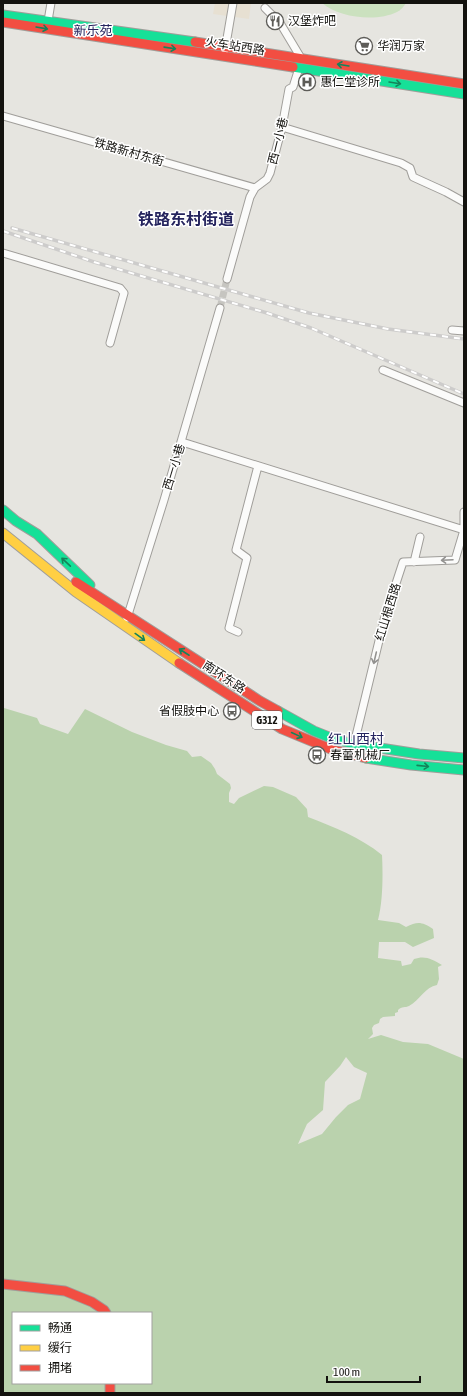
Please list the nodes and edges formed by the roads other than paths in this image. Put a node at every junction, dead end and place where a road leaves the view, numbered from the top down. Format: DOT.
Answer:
graph roads {
  1 [pos="51,3"];
  2 [pos="233,3"];
  3 [pos="265,8"];
  4 [pos="3,15"];
  5 [pos="48,21"];
  6 [pos="3,22"];
  7 [pos="225,51"];
  8 [pos="300,63"];
  9 [pos="464,84"];
  10 [pos="464,94"];
  11 [pos="3,116"];
  12 [pos="282,127"];
  13 [pos="255,188"];
  14 [pos="464,202"];
  15 [pos="3,253"];
  16 [pos="227,279"];
  17 [pos="220,308"];
  18 [pos="452,330"];
  19 [pos="464,331"];
  20 [pos="110,343"];
  21 [pos="383,370"];
  22 [pos="464,403"];
  23 [pos="182,442"];
  24 [pos="258,466"];
  25 [pos="3,510"];
  26 [pos="464,512"];
  27 [pos="3,524"];
  28 [pos="464,530"];
  29 [pos="3,533"];
  30 [pos="420,537"];
  31 [pos="3,542"];
  32 [pos="414,562"];
  33 [pos="79,590"];
  34 [pos="104,599"];
  35 [pos="97,606"];
  36 [pos="128,615"];
  37 [pos="124,625"];
  38 [pos="238,632"];
  39 [pos="354,744"];
  40 [pos="464,758"];
  41 [pos="464,770"];
  42 [pos="3,1284"];
  43 [pos="105,1312"];
  1 -- 5 [label="street"];
  2 -- 7 [label="street"];
  3 -- 8 [label="street"];
  4 -- 5 [label="main road, 火车站西路"];
  5 -- 7 [label="main road, 火车站西路"];
  6 -- 7 [label="main road, 火车站西路, one-way"];
  7 -- 8 [label="main road, 火车站西路"];
  9 -- 8 [label="main road, 火车站西路, one-way"];
  8 -- 10 [label="main road, 火车站西路, one-way"];
  8 -- 12 [label="street, 西一小巷"];
  11 -- 13 [label="street, 铁路新村东街"];
  12 -- 13 [label="street, 西一小巷"];
  12 -- 14 [label="street"];
  13 -- 16 [label="street, 西一小巷"];
  15 -- 20 [label="street"];
  17 -- 23 [label="street, 西一小巷"];
  18 -- 19 [label="street"];
  21 -- 22 [label="street"];
  23 -- 24 [label="street"];
  23 -- 36 [label="street, 西一小巷"];
  24 -- 28 [label="street"];
  24 -- 38 [label="street"];
  34 -- 25 [label="main road, one-way"];
  26 -- 28 [label="street"];
  27 -- 33 [label="main road, 南环东路 / G312"];
  28 -- 32 [label="street, 红山根西路, one-way"];
  29 -- 33 [label="main road, 南环东路 / G312"];
  30 -- 32 [label="street"];
  31 -- 35 [label="main road"];
  32 -- 39 [label="street, 红山根西路, one-way"];
  33 -- 34 [label="main road, 南环东路 / G312"];
  33 -- 35 [label="main road, 南环东路 / G312"];
  34 -- 36 [label="main road, 南环东路 / G312"];
  35 -- 37 [label="main road, 南环东路 / G312"];
  36 -- 37 [label="street, 西一小巷"];
  39 -- 36 [label="main road, 南环东路 / G312, one-way"];
  37 -- 41 [label="main road, 南环东路 / G312, one-way"];
  39 -- 40 [label="main road, 南环东路 / G312"];
  42 -- 43 [label="main road"];
}
